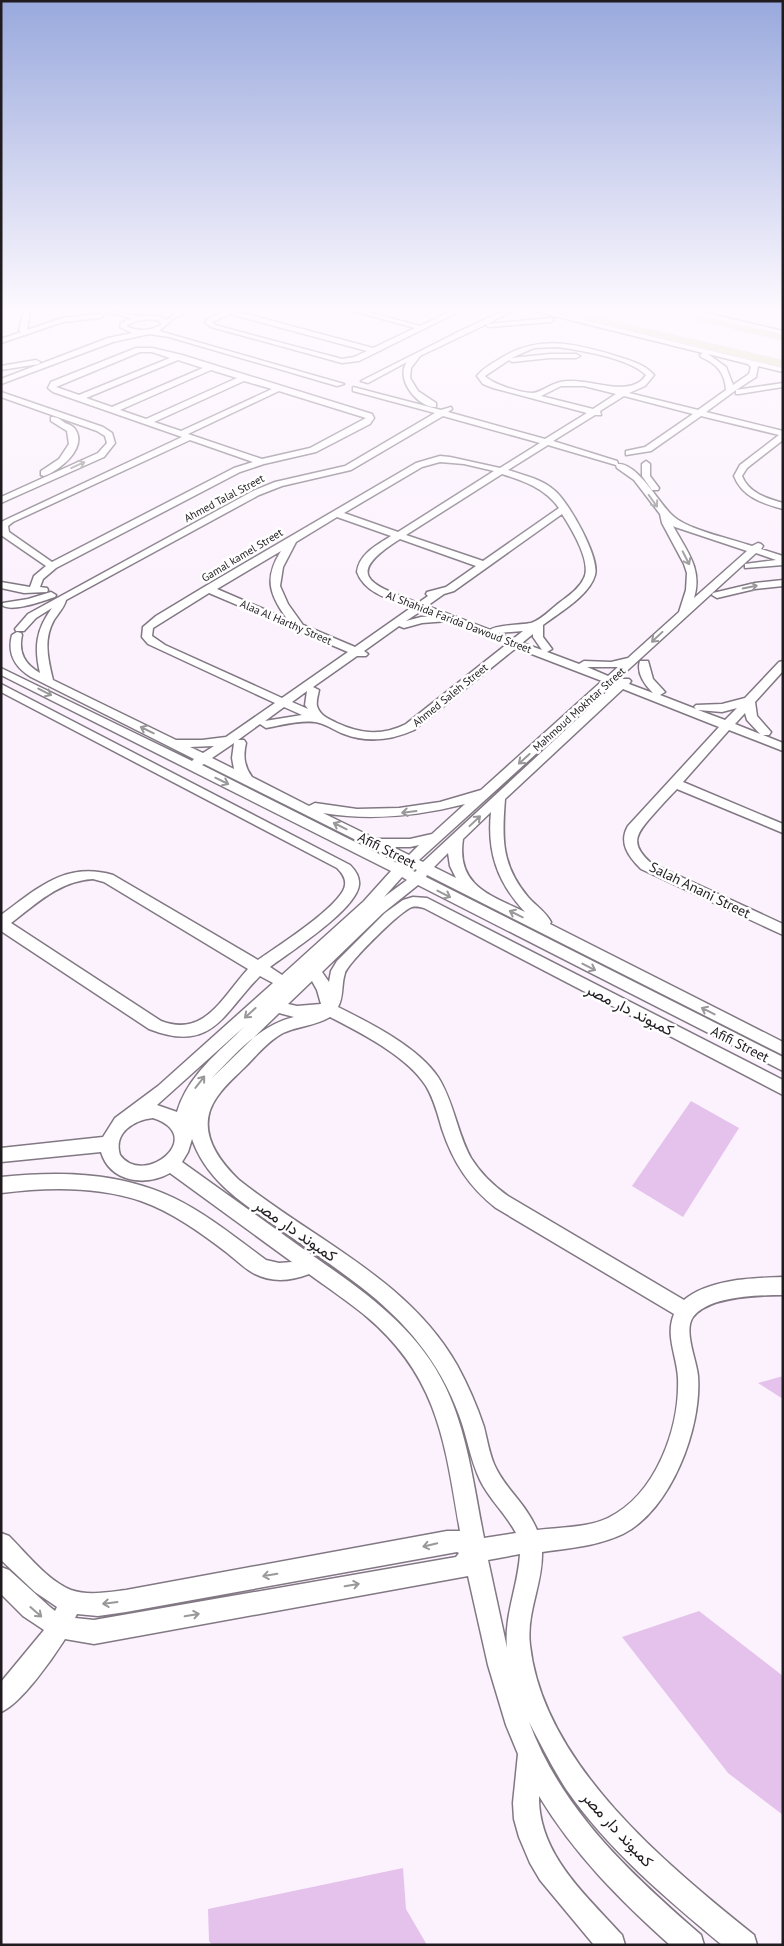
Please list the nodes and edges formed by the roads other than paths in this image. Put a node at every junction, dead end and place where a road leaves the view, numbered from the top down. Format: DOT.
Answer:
graph roads {
  1 [pos="15,402"];
  2 [pos="18,402"];
  3 [pos="89,402"];
  4 [pos="131,402"];
  5 [pos="191,402"];
  6 [pos="253,402"];
  7 [pos="327,402"];
  8 [pos="409,402"];
  9 [pos="418,402"];
  10 [pos="429,402"];
  11 [pos="557,402"];
  12 [pos="626,402"];
  13 [pos="653,402"];
  14 [pos="722,402"];
  15 [pos="612,403"];
  16 [pos="718,404"];
  17 [pos="672,407"];
  18 [pos="439,409"];
  19 [pos="112,410"];
  20 [pos="596,412"];
  21 [pos="473,420"];
  22 [pos="698,420"];
  23 [pos="146,422"];
  24 [pos="731,423"];
  25 [pos="422,424"];
  26 [pos="760,430"];
  27 [pos="522,432"];
  28 [pos="185,436"];
  29 [pos="782,436"];
  30 [pos="573,439"];
  31 [pos="552,441"];
  32 [pos="770,446"];
  33 [pos="630,453"];
  34 [pos="532,454"];
  35 [pos="617,461"];
  36 [pos="261,462"];
  37 [pos="647,462"];
  38 [pos="516,463"];
  39 [pos="478,465"];
  40 [pos="502,472"];
  41 [pos="529,480"];
  42 [pos="488,482"];
  43 [pos="1,493"];
  44 [pos="1,500"];
  45 [pos="783,506"];
  46 [pos="563,509"];
  47 [pos="336,514"];
  48 [pos="664,515"];
  49 [pos="196,522"];
  50 [pos="421,524"];
  51 [pos="378,528"];
  52 [pos="567,529"];
  53 [pos="532,531"];
  54 [pos="402,537"];
  55 [pos="293,539"];
  56 [pos="724,541"];
  57 [pos="432,547"];
  58 [pos="383,549"];
  59 [pos="760,549"];
  60 [pos="783,553"];
  61 [pos="783,560"];
  62 [pos="744,564"];
  63 [pos="484,565"];
  64 [pos="52,566"];
  65 [pos="783,583"];
  66 [pos="1,585"];
  67 [pos="72,585"];
  68 [pos="208,589"];
  69 [pos="34,590"];
  70 [pos="397,595"];
  71 [pos="65,596"];
  72 [pos="717,596"];
  73 [pos="42,598"];
  74 [pos="448,602"];
  75 [pos="4,604"];
  76 [pos="425,606"];
  77 [pos="684,613"];
  78 [pos="400,624"];
  79 [pos="538,624"];
  80 [pos="299,628"];
  81 [pos="19,632"];
  82 [pos="492,632"];
  83 [pos="374,638"];
  84 [pos="329,640"];
  85 [pos="517,641"];
  86 [pos="3,650"];
  87 [pos="544,651"];
  88 [pos="359,653"];
  89 [pos="497,658"];
  90 [pos="639,661"];
  91 [pos="336,664"];
  92 [pos="783,664"];
  93 [pos="582,666"];
  94 [pos="1,671"];
  95 [pos="618,680"];
  96 [pos="48,682"];
  97 [pos="1,687"];
  98 [pos="309,688"];
  99 [pos="256,690"];
  100 [pos="655,694"];
  101 [pos="599,698"];
  102 [pos="749,701"];
  103 [pos="287,704"];
  104 [pos="698,710"];
  105 [pos="319,719"];
  106 [pos="262,722"];
  107 [pos="729,722"];
  108 [pos="762,735"];
  109 [pos="783,739"];
  110 [pos="235,741"];
  111 [pos="173,743"];
  112 [pos="709,744"];
  113 [pos="783,747"];
  114 [pos="202,764"];
  115 [pos="247,780"];
  116 [pos="674,783"];
  117 [pos="494,794"];
  118 [pos="294,803"];
  119 [pos="783,829"];
  120 [pos="438,836"];
  121 [pos="456,838"];
  122 [pos="367,839"];
  123 [pos="405,866"];
  124 [pos="420,874"];
  125 [pos="476,894"];
  126 [pos="1,923"];
  127 [pos="783,930"];
  128 [pos="561,936"];
  129 [pos="259,968"];
  130 [pos="306,970"];
  131 [pos="278,994"];
  132 [pos="329,1009"];
  133 [pos="723,1027"];
  134 [pos="783,1049"];
  135 [pos="783,1065"];
  136 [pos="783,1088"];
  137 [pos="128,1118"];
  138 [pos="182,1126"];
  139 [pos="109,1144"];
  140 [pos="1,1155"];
  141 [pos="171,1164"];
  142 [pos="1,1184"];
  143 [pos="310,1265"];
  144 [pos="783,1286"];
  145 [pos="686,1311"];
  146 [pos="530,1542"];
  147 [pos="1,1544"];
  148 [pos="475,1551"];
  149 [pos="1,1578"];
  150 [pos="72,1601"];
  151 [pos="61,1627"];
  152 [pos="1,1700"];
  153 [pos="530,1753"];
  154 [pos="612,1945"];
  155 [pos="691,1945"];
  156 [pos="744,1945"];
  1 -- 43 [label="street"];
  44 -- 2 [label="street, one-way"];
  3 -- 19 [label="street"];
  4 -- 19 [label="street"];
  5 -- 23 [label="street"];
  6 -- 28 [label="street"];
  7 -- 36 [label="street"];
  8 -- 18 [label="street"];
  9 -- 18 [label="street"];
  10 -- 18 [label="street"];
  11 -- 20 [label="street"];
  12 -- 15 [label="street"];
  13 -- 17 [label="street"];
  14 -- 16 [label="street"];
  15 -- 20 [label="street, Al Shahida Farida Dawoud Street"];
  16 -- 17 [label="street"];
  16 -- 22 [label="street"];
  16 -- 24 [label="street"];
  17 -- 22 [label="street"];
  17 -- 22 [label="street"];
  18 -- 21 [label="street"];
  18 -- 25 [label="street, Ahmed Talal Street"];
  18 -- 27 [label="street"];
  18 -- 49 [label="street, Ahmed Talal Street"];
  19 -- 23 [label="street"];
  20 -- 30 [label="street, Al Shahida Farida Dawoud Street"];
  21 -- 25 [label="street"];
  21 -- 27 [label="street"];
  22 -- 24 [label="street"];
  22 -- 33 [label="street"];
  22 -- 37 [label="street"];
  23 -- 28 [label="street"];
  24 -- 26 [label="street"];
  25 -- 49 [label="street, Ahmed Talal Street"];
  26 -- 29 [label="street"];
  26 -- 32 [label="street"];
  27 -- 30 [label="street"];
  27 -- 31 [label="street"];
  27 -- 34 [label="street"];
  28 -- 36 [label="street"];
  28 -- 64 [label="street"];
  29 -- 32 [label="street"];
  30 -- 31 [label="street"];
  30 -- 31 [label="street, Al Shahida Farida Dawoud Street"];
  30 -- 34 [label="street"];
  30 -- 35 [label="street"];
  31 -- 34 [label="street, Al Shahida Farida Dawoud Street"];
  32 -- 45 [label="street"];
  33 -- 35 [label="street"];
  33 -- 37 [label="street"];
  34 -- 38 [label="street, Al Shahida Farida Dawoud Street"];
  35 -- 37 [label="street"];
  35 -- 48 [label="street, one-way"];
  36 -- 64 [label="street"];
  37 -- 59 [label="street"];
  38 -- 39 [label="street"];
  38 -- 40 [label="street, Al Shahida Farida Dawoud Street"];
  38 -- 41 [label="street"];
  39 -- 40 [label="street, Gamal kamel Street"];
  39 -- 42 [label="street"];
  39 -- 47 [label="street, Gamal kamel Street"];
  40 -- 41 [label="street, Gamal kamel Street"];
  40 -- 42 [label="street, Al Shahida Farida Dawoud Street"];
  41 -- 42 [label="street"];
  41 -- 46 [label="street, Gamal kamel Street"];
  42 -- 50 [label="street, Al Shahida Farida Dawoud Street"];
  46 -- 52 [label="street, Gamal kamel Street"];
  46 -- 53 [label="street"];
  47 -- 51 [label="street"];
  47 -- 55 [label="street, Gamal kamel Street"];
  48 -- 56 [label="street"];
  48 -- 77 [label="street, one-way"];
  49 -- 67 [label="street, Ahmed Talal Street"];
  49 -- 71 [label="street, Ahmed Talal Street"];
  50 -- 51 [label="street"];
  50 -- 54 [label="street, Al Shahida Farida Dawoud Street"];
  50 -- 57 [label="street"];
  51 -- 54 [label="street"];
  51 -- 58 [label="street"];
  52 -- 53 [label="street"];
  52 -- 79 [label="street, Ahmed Saleh Street"];
  53 -- 63 [label="street"];
  54 -- 57 [label="street"];
  54 -- 58 [label="street, Al Shahida Farida Dawoud Street"];
  55 -- 68 [label="street, Gamal kamel Street"];
  55 -- 80 [label="street"];
  56 -- 59 [label="street"];
  56 -- 62 [label="street"];
  57 -- 58 [label="street"];
  57 -- 63 [label="street"];
  58 -- 70 [label="street, Al Shahida Farida Dawoud Street"];
  59 -- 60 [label="street"];
  59 -- 61 [label="street"];
  59 -- 62 [label="street, Mahmoud Mokhtar Street"];
  61 -- 62 [label="street"];
  62 -- 72 [label="street, Mahmoud Mokhtar Street"];
  62 -- 77 [label="street, Mahmoud Mokhtar Street"];
  63 -- 74 [label="street"];
  64 -- 69 [label="street"];
  72 -- 65 [label="street, one-way"];
  66 -- 69 [label="street"];
  67 -- 69 [label="street"];
  67 -- 73 [label="street, Ahmed Talal Street"];
  68 -- 80 [label="street, Alaa Al Harthy Street"];
  68 -- 99 [label="street, Gamal kamel Street"];
  70 -- 74 [label="street"];
  70 -- 76 [label="street, Al Shahida Farida Dawoud Street"];
  70 -- 78 [label="street"];
  71 -- 73 [label="street"];
  71 -- 81 [label="street, Ahmed Talal Street"];
  71 -- 96 [label="street"];
  72 -- 90 [label="street, Mahmoud Mokhtar Street"];
  73 -- 75 [label="street, Ahmed Talal Street"];
  74 -- 76 [label="street"];
  74 -- 76 [label="street, Al Shahida Farida Dawoud Street"];
  74 -- 78 [label="street"];
  74 -- 82 [label="street, Al Shahida Farida Dawoud Street"];
  75 -- 81 [label="street"];
  76 -- 78 [label="street"];
  77 -- 90 [label="street, Mahmoud Mokhtar Street, one-way"];
  78 -- 83 [label="street"];
  78 -- 88 [label="street"];
  79 -- 82 [label="street"];
  79 -- 85 [label="street, Ahmed Saleh Street"];
  79 -- 87 [label="street"];
  80 -- 84 [label="street, Alaa Al Harthy Street"];
  81 -- 86 [label="street, Ahmed Talal Street"];
  81 -- 96 [label="street, Afifi Street"];
  82 -- 85 [label="street, Al Shahida Farida Dawoud Street"];
  82 -- 89 [label="street"];
  83 -- 84 [label="street"];
  83 -- 88 [label="street"];
  84 -- 88 [label="street, Alaa Al Harthy Street"];
  84 -- 91 [label="street"];
  85 -- 87 [label="street, Al Shahida Farida Dawoud Street"];
  85 -- 89 [label="street, Ahmed Saleh Street"];
  87 -- 89 [label="street"];
  87 -- 93 [label="street, Al Shahida Farida Dawoud Street"];
  88 -- 91 [label="street"];
  88 -- 98 [label="street"];
  89 -- 105 [label="street, Ahmed Saleh Street"];
  90 -- 93 [label="street"];
  90 -- 95 [label="street, Mahmoud Mokhtar Street"];
  90 -- 100 [label="street"];
  91 -- 98 [label="street"];
  92 -- 102 [label="street, Salah Anani Street"];
  93 -- 95 [label="street, Al Shahida Farida Dawoud Street"];
  93 -- 101 [label="street"];
  94 -- 114 [label="street, Afifi Street, one-way"];
  95 -- 100 [label="street, Al Shahida Farida Dawoud Street"];
  95 -- 101 [label="street, Mahmoud Mokhtar Street"];
  111 -- 96 [label="street, Afifi Street, one-way"];
  97 -- 129 [label="street"];
  98 -- 99 [label="street"];
  98 -- 103 [label="street"];
  98 -- 105 [label="street"];
  99 -- 103 [label="street, Gamal kamel Street"];
  99 -- 106 [label="street"];
  100 -- 101 [label="street"];
  100 -- 104 [label="street, Al Shahida Farida Dawoud Street"];
  101 -- 117 [label="street, Mahmoud Mokhtar Street"];
  102 -- 104 [label="street"];
  102 -- 107 [label="street, Salah Anani Street"];
  102 -- 108 [label="street"];
  103 -- 105 [label="street, Ahmed Saleh Street"];
  103 -- 106 [label="street"];
  104 -- 107 [label="street, Al Shahida Farida Dawoud Street"];
  104 -- 112 [label="street"];
  105 -- 106 [label="street"];
  106 -- 110 [label="street"];
  107 -- 108 [label="street, Al Shahida Farida Dawoud Street"];
  107 -- 112 [label="street, Salah Anani Street"];
  108 -- 109 [label="street, Al Shahida Farida Dawoud Street"];
  108 -- 112 [label="street"];
  108 -- 113 [label="street, Al Shahida Farida Dawoud Street"];
  110 -- 111 [label="street"];
  110 -- 114 [label="street"];
  110 -- 115 [label="street"];
  111 -- 114 [label="street, Afifi Street"];
  112 -- 116 [label="street, Salah Anani Street"];
  114 -- 115 [label="street, Afifi Street"];
  114 -- 123 [label="street, Afifi Street, one-way"];
  115 -- 118 [label="street, Afifi Street"];
  116 -- 119 [label="street"];
  116 -- 127 [label="street, Salah Anani Street"];
  117 -- 118 [label="street, one-way"];
  117 -- 120 [label="street, Mahmoud Mokhtar Street"];
  121 -- 117 [label="street, Mahmoud Mokhtar Street, one-way"];
  117 -- 128 [label="street"];
  122 -- 118 [label="street, Afifi Street, one-way"];
  120 -- 122 [label="street"];
  120 -- 123 [label="street, Mahmoud Mokhtar Street"];
  121 -- 124 [label="street, Mahmoud Mokhtar Street"];
  121 -- 125 [label="street"];
  122 -- 123 [label="street, Afifi Street"];
  123 -- 124 [label="street, Afifi Street"];
  123 -- 130 [label="street, Mahmoud Mokhtar Street"];
  124 -- 125 [label="street, Afifi Street"];
  124 -- 130 [label="street, Mahmoud Mokhtar Street"];
  124 -- 133 [label="street, Afifi Street, one-way"];
  128 -- 125 [label="street, Afifi Street, one-way"];
  126 -- 129 [label="street"];
  126 -- 129 [label="street"];
  133 -- 128 [label="street, Afifi Street, one-way"];
  129 -- 131 [label="street"];
  130 -- 131 [label="street"];
  130 -- 131 [label="street"];
  130 -- 132 [label="street"];
  131 -- 132 [label="street"];
  131 -- 137 [label="street, one-way"];
  138 -- 131 [label="street, one-way"];
  132 -- 136 [label="street, كمبوند دار مصر"];
  132 -- 145 [label="street"];
  132 -- 146 [label="street, كمبوند دار مصر"];
  133 -- 134 [label="street, Afifi Street"];
  133 -- 135 [label="street, Afifi Street"];
  137 -- 138 [label="street"];
  137 -- 139 [label="street"];
  138 -- 141 [label="street"];
  139 -- 140 [label="street"];
  139 -- 141 [label="street"];
  141 -- 143 [label="street"];
  142 -- 143 [label="street"];
  143 -- 148 [label="street"];
  144 -- 145 [label="street"];
  145 -- 146 [label="street"];
  146 -- 148 [label="street"];
  146 -- 156 [label="street, كمبوند دار مصر"];
  147 -- 150 [label="street"];
  148 -- 150 [label="street, one-way"];
  151 -- 148 [label="street, one-way"];
  148 -- 153 [label="street"];
  149 -- 151 [label="street, one-way"];
  150 -- 151 [label="street"];
  151 -- 152 [label="street"];
  153 -- 154 [label="street"];
  153 -- 155 [label="street"];
}
